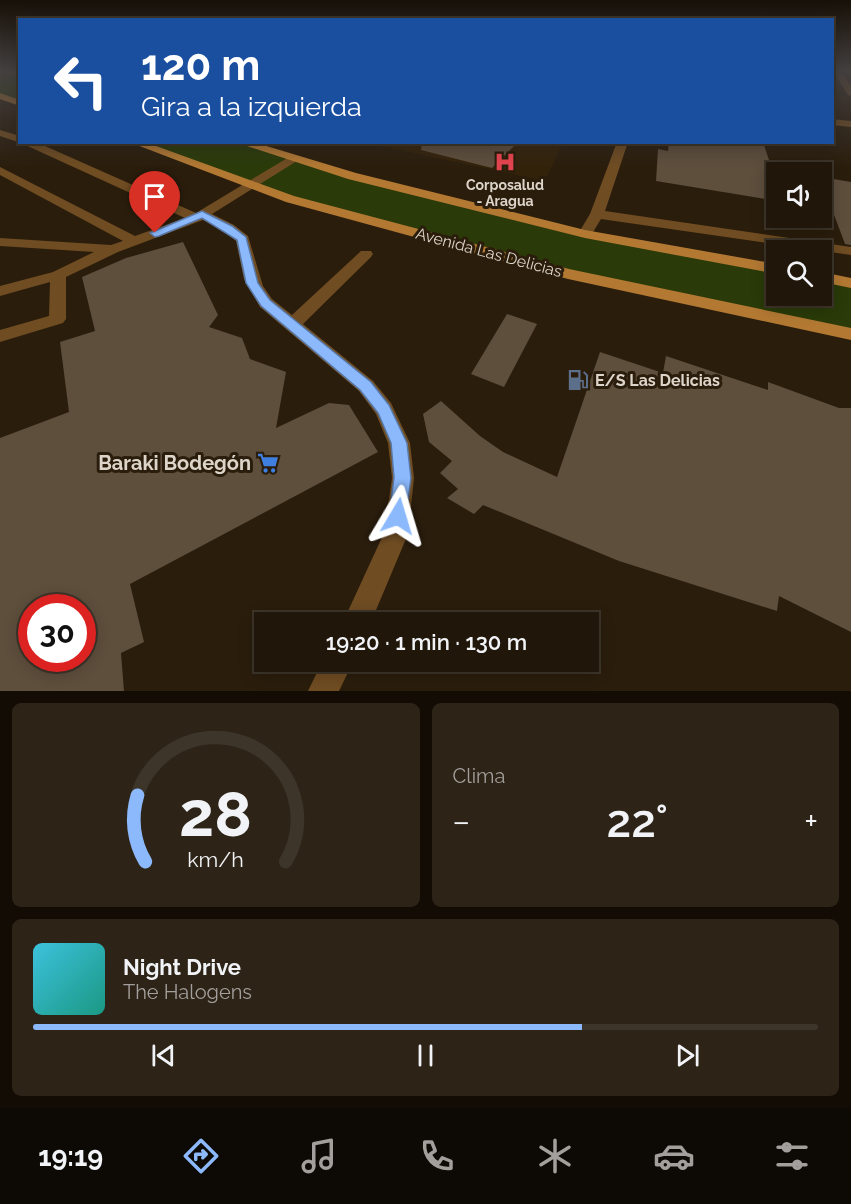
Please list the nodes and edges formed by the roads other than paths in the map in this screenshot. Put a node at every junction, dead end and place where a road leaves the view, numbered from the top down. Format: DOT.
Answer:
graph roads {
  1 [pos="834,122"];
  2 [pos="851,124"];
  3 [pos="0,133"];
  4 [pos="18,139"];
  5 [pos="31,144"];
  6 [pos="140,144"];
  7 [pos="246,144"];
  8 [pos="622,144"];
  9 [pos="293,159"];
  10 [pos="0,170"];
  11 [pos="250,184"];
  12 [pos="597,214"];
  13 [pos="200,216"];
  14 [pos="585,234"];
  15 [pos="134,241"];
  16 [pos="0,242"];
  17 [pos="113,249"];
  18 [pos="851,251"];
  19 [pos="366,254"];
  20 [pos="766,267"];
  21 [pos="58,275"];
  22 [pos="832,279"];
  23 [pos="851,283"];
  24 [pos="0,291"];
  25 [pos="292,325"];
  26 [pos="851,334"];
  27 [pos="0,336"];
  28 [pos="361,612"];
  29 [pos="333,672"];
  30 [pos="323,691"];
  1 -- 2 [label="street"];
  3 -- 4 [label="street"];
  5 -- 13 [label="street"];
  6 -- 11 [label="main road, Avenida Las Delicias"];
  7 -- 9 [label="main road"];
  8 -- 12 [label="street"];
  9 -- 11 [label="street"];
  9 -- 14 [label="main road"];
  10 -- 15 [label="street"];
  11 -- 13 [label="street"];
  11 -- 26 [label="main road, Avenida Las Delicias"];
  12 -- 14 [label="street"];
  12 -- 18 [label="street"];
  13 -- 15 [label="street"];
  13 -- 25 [label="street"];
  14 -- 20 [label="main road"];
  15 -- 17 [label="street"];
  16 -- 17 [label="street"];
  17 -- 21 [label="street"];
  19 -- 25 [label="street"];
  21 -- 24 [label="street"];
  21 -- 27 [label="street"];
  22 -- 23 [label="main road"];
  25 -- 28 [label="street"];
  29 -- 30 [label="street"];
}
